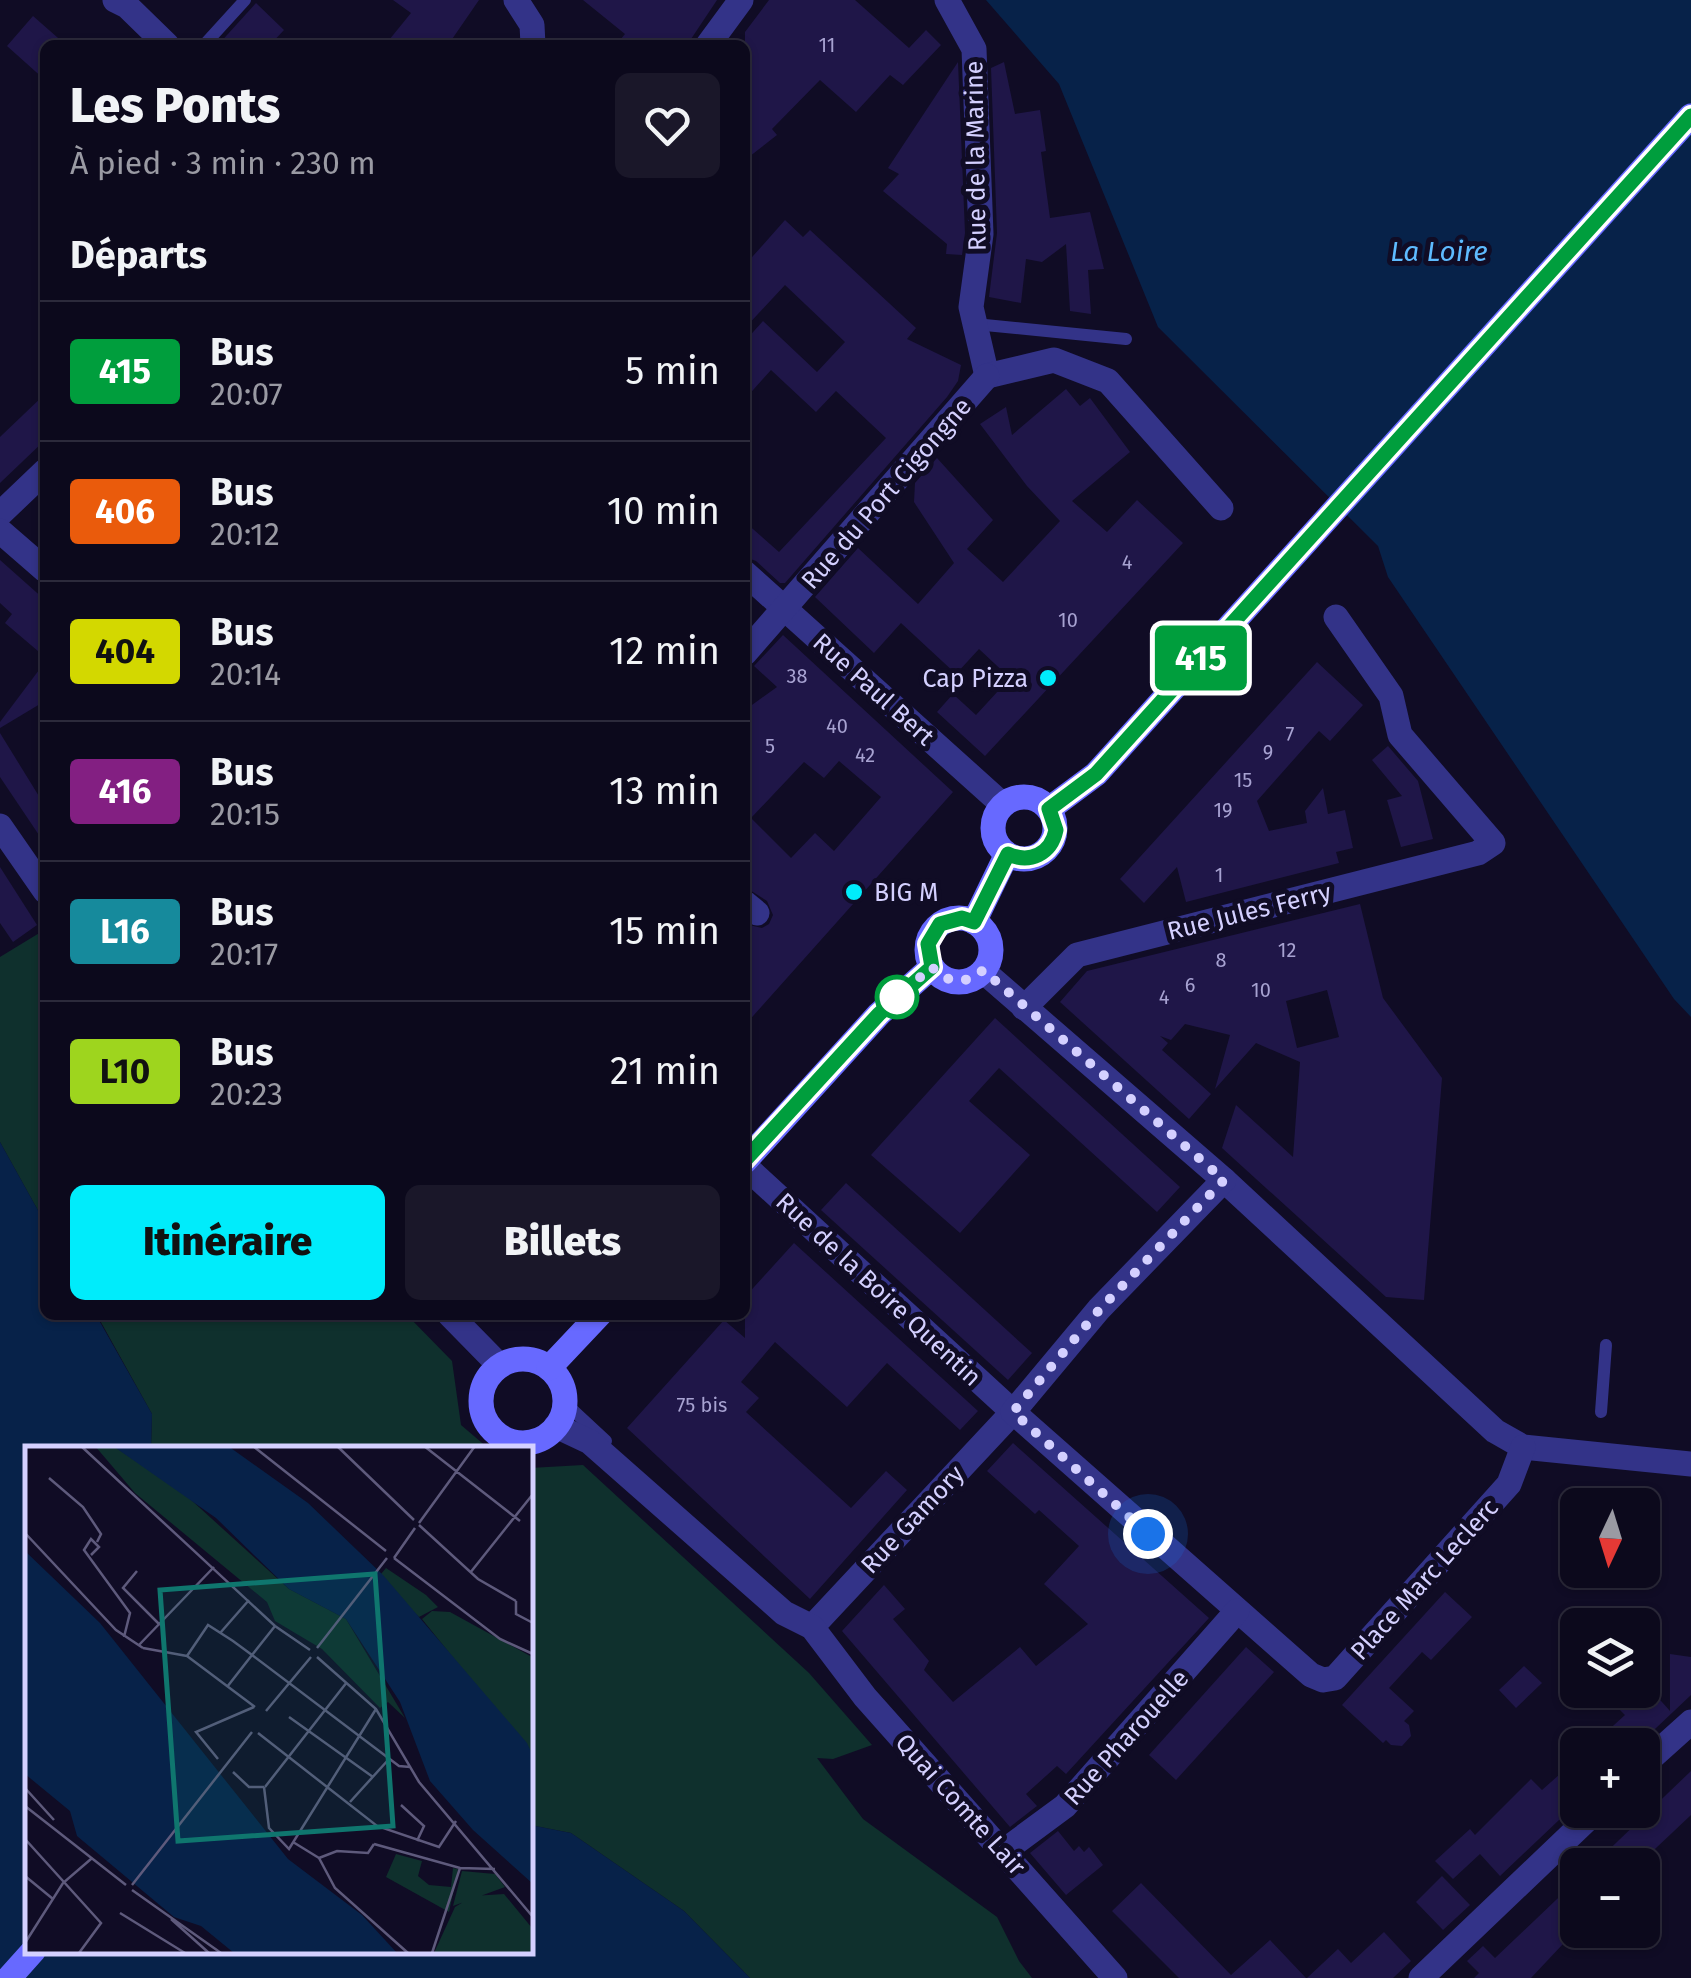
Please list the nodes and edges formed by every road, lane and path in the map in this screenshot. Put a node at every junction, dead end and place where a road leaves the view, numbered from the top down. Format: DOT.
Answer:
graph roads {
  1 [pos="244,0"];
  2 [pos="516,0"];
  3 [pos="740,0"];
  4 [pos="947,0"];
  5 [pos="124,2"];
  6 [pos="162,40"];
  7 [pos="208,40"];
  8 [pos="533,40"];
  9 [pos="712,40"];
  10 [pos="1691,116"];
  11 [pos="975,324"];
  12 [pos="1126,339"];
  13 [pos="987,376"];
  14 [pos="40,476"];
  15 [pos="1221,508"];
  16 [pos="0,514"];
  17 [pos="0,531"];
  18 [pos="40,566"];
  19 [pos="750,578"];
  20 [pos="785,609"];
  21 [pos="1336,617"];
  22 [pos="750,647"];
  23 [pos="1003,805"];
  24 [pos="1049,809"];
  25 [pos="0,826"];
  26 [pos="1008,854"];
  27 [pos="40,884"];
  28 [pos="974,922"];
  29 [pos="932,967"];
  30 [pos="983,970"];
  31 [pos="1024,1008"];
  32 [pos="750,1157"];
  33 [pos="750,1168"];
  34 [pos="1224,1180"];
  35 [pos="455,1320"];
  36 [pos="594,1320"];
  37 [pos="1606,1345"];
  38 [pos="500,1366"];
  39 [pos="549,1368"];
  40 [pos="1013,1412"];
  41 [pos="1601,1412"];
  42 [pos="560,1414"];
  43 [pos="490,1441"];
  44 [pos="1522,1447"];
  45 [pos="1691,1464"];
  46 [pos="1237,1611"];
  47 [pos="812,1627"];
  48 [pos="1691,1722"];
  49 [pos="1660,1750"];
  50 [pos="1578,1828"];
  51 [pos="1004,1851"];
  52 [pos="31,1953"];
  53 [pos="9,1978"];
  54 [pos="1115,1978"];
  55 [pos="1422,1978"];
  1 -- 7 [label="lane"];
  2 -- 8 [label="street"];
  3 -- 9 [label="street"];
  4 -- 11 [label="street, Rue de la Marine"];
  5 -- 6 [label="street"];
  10 -- 24 [label="main road"];
  11 -- 12 [label="lane"];
  11 -- 13 [label="street, Rue de la Marine"];
  13 -- 15 [label="street"];
  13 -- 20 [label="street, Rue du Port Cigongne"];
  14 -- 16 [label="street"];
  17 -- 18 [label="street"];
  19 -- 20 [label="street, Rue Paul Bert"];
  20 -- 22 [label="street, Rue du Port Cigongne"];
  20 -- 23 [label="street, Rue Paul Bert"];
  21 -- 31 [label="street, Rue Jules Ferry"];
  23 -- 24 [label="main road"];
  23 -- 26 [label="main road"];
  24 -- 26 [label="main road"];
  25 -- 27 [label="street"];
  26 -- 28 [label="main road"];
  28 -- 29 [label="main road"];
  28 -- 30 [label="main road"];
  29 -- 30 [label="main road"];
  29 -- 32 [label="main road"];
  30 -- 31 [label="street"];
  31 -- 34 [label="street"];
  33 -- 40 [label="street, Rue de la Boire Quentin"];
  34 -- 40 [label="street"];
  34 -- 44 [label="street"];
  35 -- 38 [label="street"];
  36 -- 39 [label="main road"];
  37 -- 41 [label="lane"];
  38 -- 39 [label="main road"];
  38 -- 43 [label="main road"];
  39 -- 42 [label="main road"];
  40 -- 46 [label="street, Place Marc Leclerc"];
  40 -- 47 [label="street, Rue Gamory"];
  42 -- 43 [label="main road"];
  42 -- 47 [label="street, Quai Comte Lair"];
  44 -- 45 [label="street"];
  44 -- 46 [label="street, Place Marc Leclerc"];
  46 -- 51 [label="street, Rue Pharouelle"];
  47 -- 51 [label="street, Quai Comte Lair"];
  48 -- 49 [label="street"];
  50 -- 55 [label="street"];
  51 -- 54 [label="street, Quai Comte Lair"];
  52 -- 53 [label="main road"];
}
